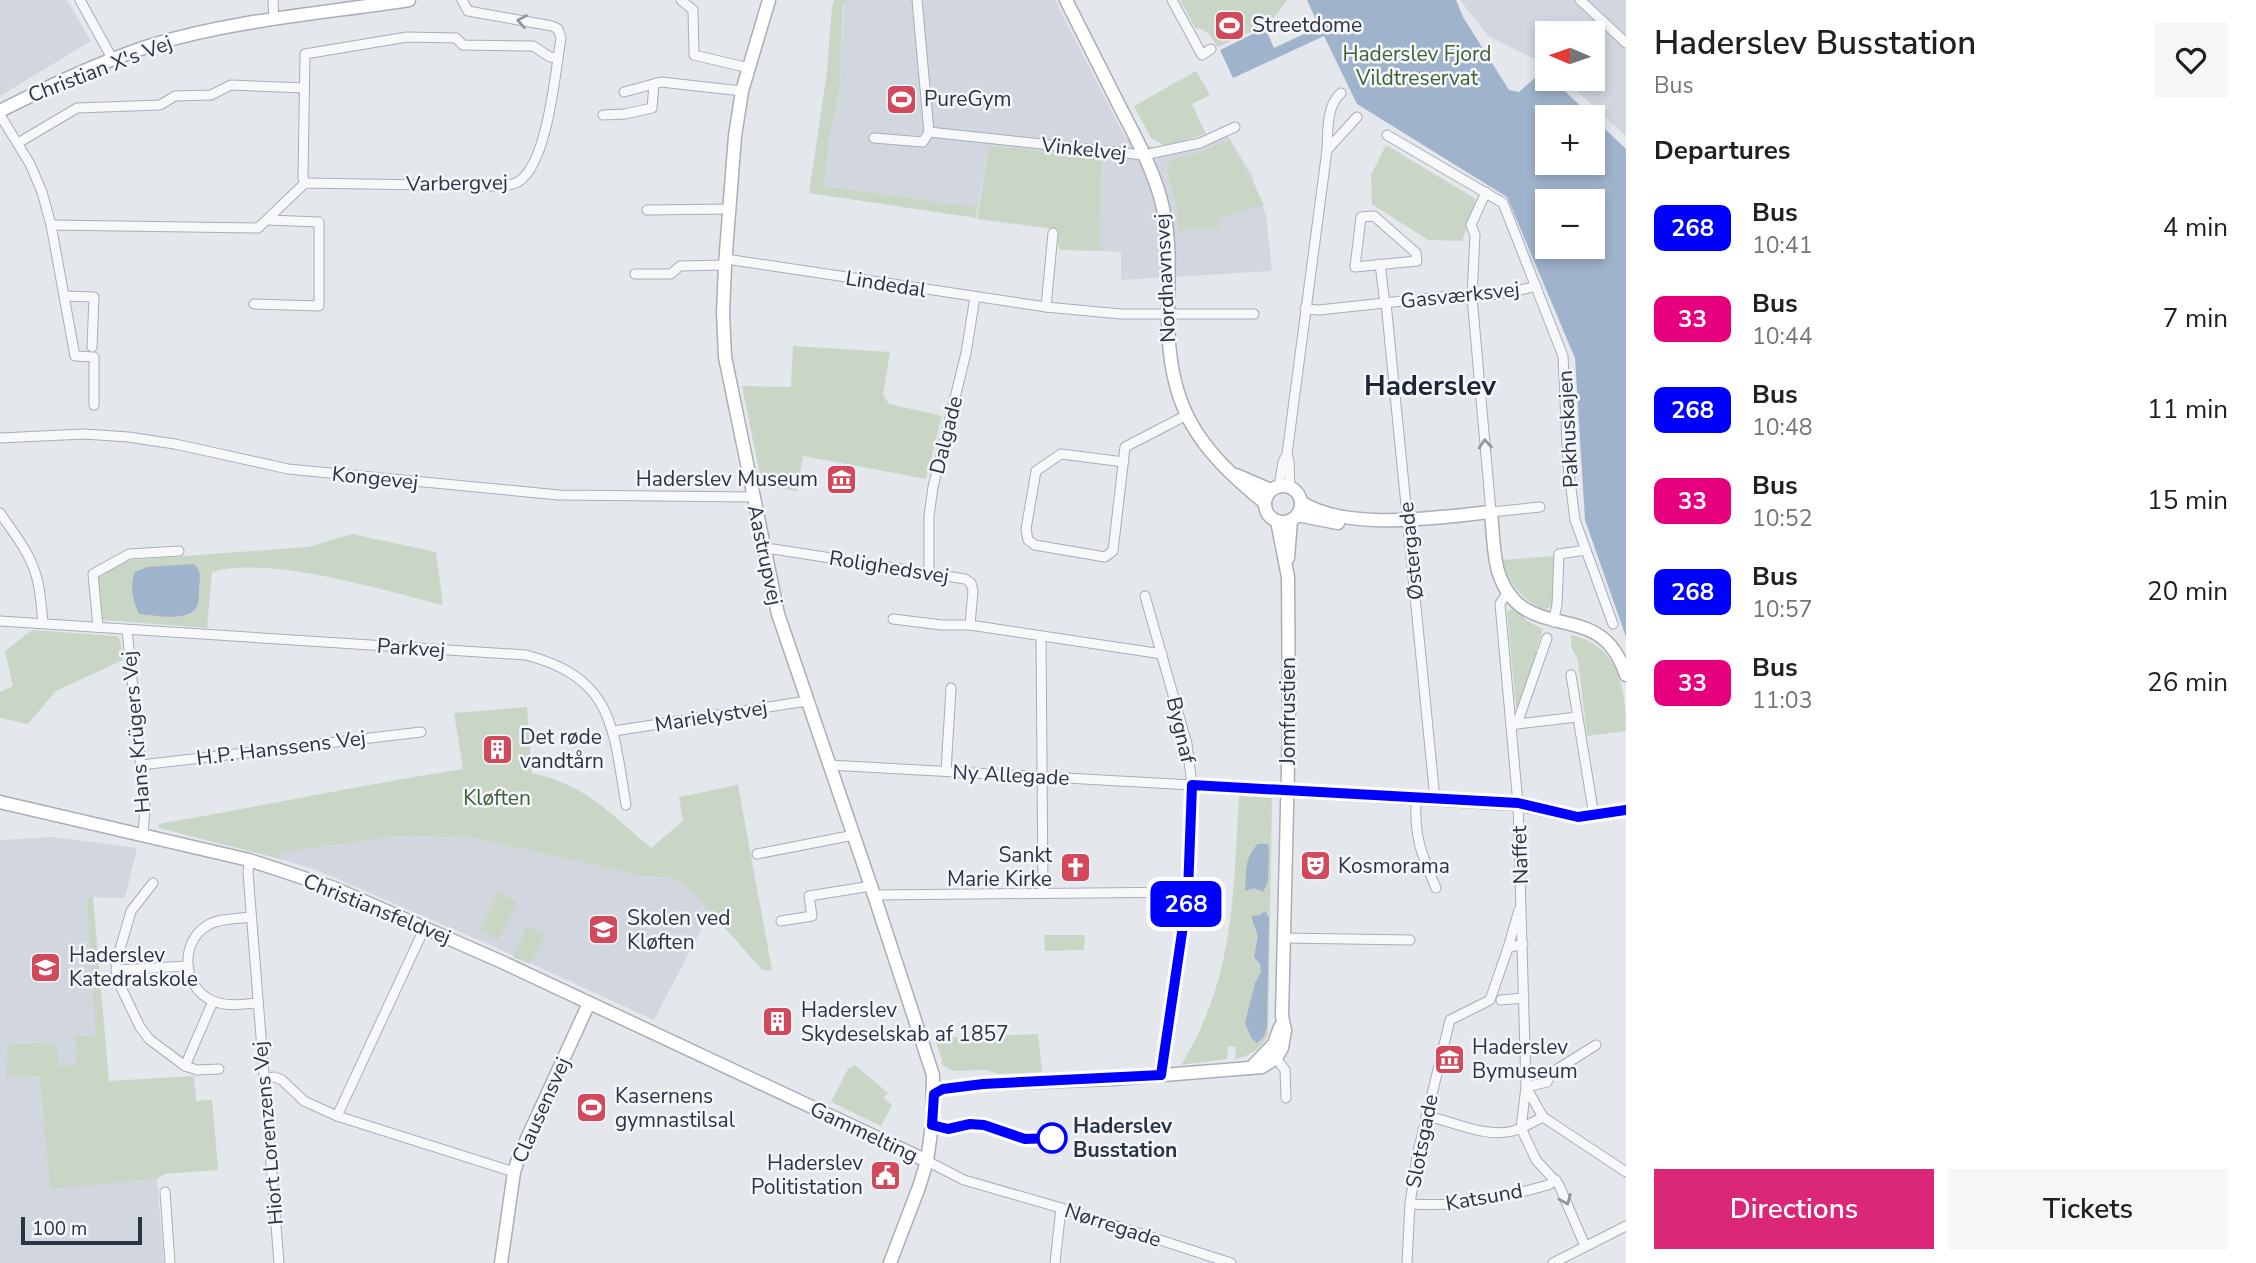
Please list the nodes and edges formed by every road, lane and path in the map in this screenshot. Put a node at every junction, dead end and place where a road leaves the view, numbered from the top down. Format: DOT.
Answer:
graph roads {
  1 [pos="80,0"];
  2 [pos="273,0"];
  3 [pos="409,0"];
  4 [pos="462,0"];
  5 [pos="681,0"];
  6 [pos="769,0"];
  7 [pos="917,0"];
  8 [pos="1066,0"];
  9 [pos="1172,0"];
  10 [pos="1580,0"];
  11 [pos="274,20"];
  12 [pos="1626,43"];
  13 [pos="1211,49"];
  14 [pos="557,58"];
  15 [pos="113,60"];
  16 [pos="749,68"];
  17 [pos="654,84"];
  18 [pos="304,88"];
  19 [pos="743,91"];
  20 [pos="624,92"];
  21 [pos="1341,93"];
  22 [pos="0,113"];
  23 [pos="603,115"];
  24 [pos="1357,117"];
  25 [pos="1235,127"];
  26 [pos="929,132"];
  27 [pos="1387,135"];
  28 [pos="874,138"];
  29 [pos="18,143"];
  30 [pos="1327,150"];
  31 [pos="1144,155"];
  32 [pos="305,183"];
  33 [pos="1490,194"];
  34 [pos="729,209"];
  35 [pos="647,210"];
  36 [pos="268,220"];
  37 [pos="51,225"];
  38 [pos="1053,233"];
  39 [pos="725,262"];
  40 [pos="1380,264"];
  41 [pos="635,274"];
  42 [pos="1536,286"];
  43 [pos="64,296"];
  44 [pos="975,297"];
  45 [pos="1472,298"];
  46 [pos="1385,303"];
  47 [pos="254,304"];
  48 [pos="1046,307"];
  49 [pos="1305,309"];
  50 [pos="1168,314"];
  51 [pos="1254,314"];
  52 [pos="92,347"];
  53 [pos="93,405"];
  54 [pos="1185,416"];
  55 [pos="0,438"];
  56 [pos="1124,462"];
  57 [pos="1232,474"];
  58 [pos="1280,488"];
  59 [pos="753,497"];
  60 [pos="1265,503"];
  61 [pos="1540,507"];
  62 [pos="1491,512"];
  63 [pos="0,513"];
  64 [pos="1296,513"];
  65 [pos="1403,520"];
  66 [pos="1277,521"];
  67 [pos="763,550"];
  68 [pos="1586,550"];
  69 [pos="179,551"];
  70 [pos="1287,568"];
  71 [pos="929,573"];
  72 [pos="1508,591"];
  73 [pos="1145,596"];
  74 [pos="892,619"];
  75 [pos="0,621"];
  76 [pos="1553,622"];
  77 [pos="43,623"];
  78 [pos="1613,624"];
  79 [pos="970,625"];
  80 [pos="98,628"];
  81 [pos="127,630"];
  82 [pos="1041,636"];
  83 [pos="1547,638"];
  84 [pos="1162,654"];
  85 [pos="1571,674"];
  86 [pos="1626,675"];
  87 [pos="951,688"];
  88 [pos="807,701"];
  89 [pos="1577,717"];
  90 [pos="1514,724"];
  91 [pos="614,731"];
  92 [pos="421,732"];
  93 [pos="141,765"];
  94 [pos="829,765"];
  95 [pos="946,771"];
  96 [pos="1042,777"];
  97 [pos="1192,785"];
  98 [pos="1287,790"];
  99 [pos="1416,797"];
  100 [pos="1435,799"];
  101 [pos="0,802"];
  102 [pos="1518,803"];
  103 [pos="626,806"];
  104 [pos="1626,810"];
  105 [pos="1594,816"];
  106 [pos="143,835"];
  107 [pos="853,835"];
  108 [pos="757,854"];
  109 [pos="249,860"];
  110 [pos="153,883"];
  111 [pos="1436,888"];
  112 [pos="873,891"];
  113 [pos="1188,892"];
  114 [pos="1043,893"];
  115 [pos="1521,901"];
  116 [pos="251,918"];
  117 [pos="780,921"];
  118 [pos="425,927"];
  119 [pos="1284,938"];
  120 [pos="1410,940"];
  121 [pos="1523,944"];
  122 [pos="1507,948"];
  123 [pos="187,966"];
  124 [pos="116,970"];
  125 [pos="1524,998"];
  126 [pos="1501,1000"];
  127 [pos="213,1001"];
  128 [pos="257,1003"];
  129 [pos="589,1003"];
  130 [pos="1282,1016"];
  131 [pos="1450,1020"];
  132 [pos="1596,1045"];
  133 [pos="1276,1058"];
  134 [pos="185,1066"];
  135 [pos="1250,1068"];
  136 [pos="219,1069"];
  137 [pos="735,1070"];
  138 [pos="1161,1075"];
  139 [pos="264,1078"];
  140 [pos="1526,1087"];
  141 [pos="934,1094"];
  142 [pos="1286,1098"];
  143 [pos="1426,1115"];
  144 [pos="337,1116"];
  145 [pos="1543,1117"];
  146 [pos="1521,1128"];
  147 [pos="927,1161"];
  148 [pos="514,1172"];
  149 [pos="1626,1172"];
  150 [pos="1556,1180"];
  151 [pos="996,1189"];
  152 [pos="166,1192"];
  153 [pos="1410,1204"];
  154 [pos="1061,1208"];
  155 [pos="1626,1226"];
  156 [pos="1585,1247"];
  157 [pos="170,1263"];
  158 [pos="279,1263"];
  159 [pos="501,1263"];
  160 [pos="890,1263"];
  161 [pos="1055,1263"];
  162 [pos="1231,1263"];
  163 [pos="1407,1263"];
  164 [pos="1553,1263"];
  1 -- 15 [label="street"];
  2 -- 11 [label="street"];
  3 -- 11 [label="street, Christian X's Vej"];
  14 -- 4 [label="street, Varbergvej, one-way"];
  5 -- 16 [label="street"];
  6 -- 16 [label="street, Aastrupvej"];
  7 -- 26 [label="street"];
  8 -- 31 [label="street, Nordhavnsvej"];
  9 -- 13 [label="street"];
  10 -- 12 [label="street"];
  11 -- 15 [label="street, Christian X's Vej"];
  14 -- 18 [label="street"];
  14 -- 32 [label="street, Varbergvej"];
  15 -- 22 [label="street, Christian X's Vej"];
  16 -- 19 [label="street, Aastrupvej"];
  17 -- 19 [label="street"];
  17 -- 20 [label="street"];
  17 -- 23 [label="street"];
  18 -- 29 [label="street"];
  18 -- 32 [label="street"];
  19 -- 34 [label="street, Aastrupvej"];
  21 -- 30 [label="street"];
  22 -- 29 [label="street"];
  24 -- 30 [label="street"];
  25 -- 31 [label="street, Vinkelvej"];
  26 -- 28 [label="street, Vinkelvej"];
  26 -- 31 [label="street, Vinkelvej"];
  27 -- 33 [label="street"];
  29 -- 37 [label="street"];
  30 -- 49 [label="street"];
  31 -- 50 [label="street, Nordhavnsvej"];
  32 -- 36 [label="street"];
  33 -- 42 [label="street, Pakhuskajen"];
  33 -- 45 [label="street"];
  34 -- 35 [label="street"];
  34 -- 39 [label="street, Aastrupvej"];
  36 -- 37 [label="street"];
  36 -- 47 [label="street"];
  37 -- 43 [label="street"];
  38 -- 48 [label="street"];
  39 -- 41 [label="street"];
  39 -- 44 [label="street, Lindedal"];
  39 -- 59 [label="street, Aastrupvej"];
  40 -- 40 [label="street, Gasværksvej"];
  40 -- 46 [label="street, Gasværksvej"];
  42 -- 45 [label="street, Gasværksvej"];
  42 -- 68 [label="street, Pakhuskajen"];
  43 -- 52 [label="street"];
  43 -- 53 [label="street"];
  44 -- 48 [label="street, Lindedal"];
  44 -- 71 [label="street, Dalgade"];
  45 -- 46 [label="street, Gasværksvej"];
  62 -- 45 [label="street, one-way"];
  46 -- 49 [label="street, Gasværksvej"];
  46 -- 65 [label="street, Østergade"];
  48 -- 50 [label="street, Lindedal"];
  49 -- 58 [label="street"];
  50 -- 51 [label="street, Lindedal"];
  50 -- 54 [label="street, Nordhavnsvej"];
  54 -- 56 [label="street"];
  54 -- 57 [label="street, Nordhavnsvej"];
  55 -- 59 [label="street, Kongevej"];
  56 -- 56 [label="street"];
  57 -- 58 [label="street, Nordhavnsvej"];
  57 -- 60 [label="street, Nordhavnsvej"];
  58 -- 60 [label="street"];
  58 -- 64 [label="street"];
  59 -- 67 [label="street, Aastrupvej"];
  60 -- 66 [label="street"];
  61 -- 62 [label="street"];
  62 -- 65 [label="street"];
  62 -- 72 [label="street"];
  63 -- 77 [label="street"];
  64 -- 65 [label="street"];
  64 -- 66 [label="street"];
  64 -- 70 [label="street, Jomfrustien"];
  65 -- 100 [label="street, Østergade"];
  66 -- 70 [label="street, Jomfrustien"];
  67 -- 71 [label="street, Rolighedsvej"];
  67 -- 88 [label="street, Aastrupvej"];
  68 -- 76 [label="street"];
  68 -- 78 [label="street, Pakhuskajen"];
  69 -- 80 [label="street"];
  70 -- 98 [label="street, Jomfrustien"];
  71 -- 79 [label="street, Rolighedsvej"];
  72 -- 76 [label="street"];
  72 -- 90 [label="street, Naffet"];
  73 -- 84 [label="street, Bygnaf"];
  74 -- 79 [label="street"];
  75 -- 77 [label="street, Parkvej"];
  76 -- 86 [label="street"];
  77 -- 80 [label="street, Parkvej"];
  79 -- 82 [label="street"];
  80 -- 81 [label="street, Parkvej"];
  81 -- 91 [label="street, Parkvej"];
  81 -- 93 [label="street, Hans Krügers Vej"];
  82 -- 84 [label="street"];
  82 -- 96 [label="street"];
  83 -- 90 [label="street"];
  84 -- 97 [label="street, Bygnaf"];
  85 -- 89 [label="street"];
  87 -- 95 [label="street"];
  88 -- 91 [label="street, Marielystvej"];
  88 -- 94 [label="street, Aastrupvej"];
  89 -- 90 [label="street"];
  89 -- 105 [label="street"];
  90 -- 102 [label="street, Naffet"];
  91 -- 103 [label="street, Parkvej"];
  92 -- 93 [label="street, H.P. Hanssens Vej"];
  93 -- 106 [label="street, Hans Krügers Vej"];
  94 -- 95 [label="street, Ny Allegade"];
  94 -- 107 [label="street, Aastrupvej"];
  95 -- 96 [label="street, Ny Allegade"];
  96 -- 97 [label="street, Ny Allegade"];
  96 -- 114 [label="street"];
  97 -- 98 [label="street"];
  97 -- 113 [label="street, Bygnaf"];
  98 -- 99 [label="street"];
  98 -- 119 [label="street, Jomfrustien"];
  99 -- 100 [label="street"];
  99 -- 111 [label="street"];
  100 -- 102 [label="street"];
  101 -- 106 [label="street, Christiansfeldvej"];
  102 -- 105 [label="street"];
  102 -- 115 [label="street, Naffet"];
  104 -- 105 [label="street"];
  106 -- 109 [label="street, Christiansfeldvej"];
  107 -- 108 [label="street"];
  107 -- 112 [label="street, Aastrupvej"];
  109 -- 116 [label="street, Hiort Lorenzens Vej"];
  109 -- 118 [label="street, Christiansfeldvej"];
  110 -- 124 [label="street"];
  112 -- 114 [label="street"];
  112 -- 117 [label="street"];
  112 -- 141 [label="street, Aastrupvej"];
  113 -- 114 [label="street"];
  113 -- 138 [label="street, Bygnaf"];
  115 -- 121 [label="street, Naffet"];
  115 -- 122 [label="street, Naffet"];
  116 -- 123 [label="street"];
  116 -- 128 [label="street, Hiort Lorenzens Vej"];
  118 -- 129 [label="street, Christiansfeldvej"];
  118 -- 144 [label="street"];
  119 -- 120 [label="street"];
  119 -- 130 [label="street, Jomfrustien"];
  121 -- 122 [label="street"];
  121 -- 125 [label="street, Naffet"];
  122 -- 131 [label="street, Naffet"];
  123 -- 124 [label="street"];
  123 -- 127 [label="street"];
  124 -- 134 [label="street"];
  125 -- 126 [label="street"];
  125 -- 140 [label="street, Naffet"];
  127 -- 128 [label="street"];
  127 -- 134 [label="street"];
  128 -- 139 [label="street, Hiort Lorenzens Vej"];
  129 -- 137 [label="street, Christiansfeldvej"];
  129 -- 148 [label="street, Clausensvej"];
  130 -- 133 [label="street, Jomfrustien"];
  130 -- 135 [label="street, Jomfrustien"];
  131 -- 143 [label="street, Slotsgade"];
  132 -- 140 [label="street"];
  133 -- 135 [label="street"];
  133 -- 142 [label="street"];
  134 -- 136 [label="street, Hiort Lorenzens Vej"];
  135 -- 138 [label="street"];
  137 -- 147 [label="street, Gammelting"];
  138 -- 141 [label="street"];
  139 -- 144 [label="street"];
  139 -- 158 [label="street, Hiort Lorenzens Vej"];
  140 -- 145 [label="street, Naffet"];
  140 -- 146 [label="street, Naffet"];
  141 -- 147 [label="street, Aastrupvej"];
  143 -- 146 [label="street"];
  143 -- 153 [label="street, Slotsgade"];
  144 -- 148 [label="street"];
  145 -- 146 [label="street"];
  145 -- 149 [label="street"];
  146 -- 150 [label="street"];
  147 -- 151 [label="street, Gammelting"];
  147 -- 160 [label="street, Aastrupvej"];
  148 -- 159 [label="street, Clausensvej"];
  150 -- 153 [label="street, Katsund"];
  150 -- 156 [label="street, one-way"];
  151 -- 154 [label="street, Nørregade"];
  152 -- 157 [label="street"];
  153 -- 163 [label="street, Slotsgade"];
  154 -- 161 [label="street"];
  154 -- 162 [label="street, Nørregade"];
  155 -- 156 [label="street"];
  156 -- 164 [label="street"];
}
